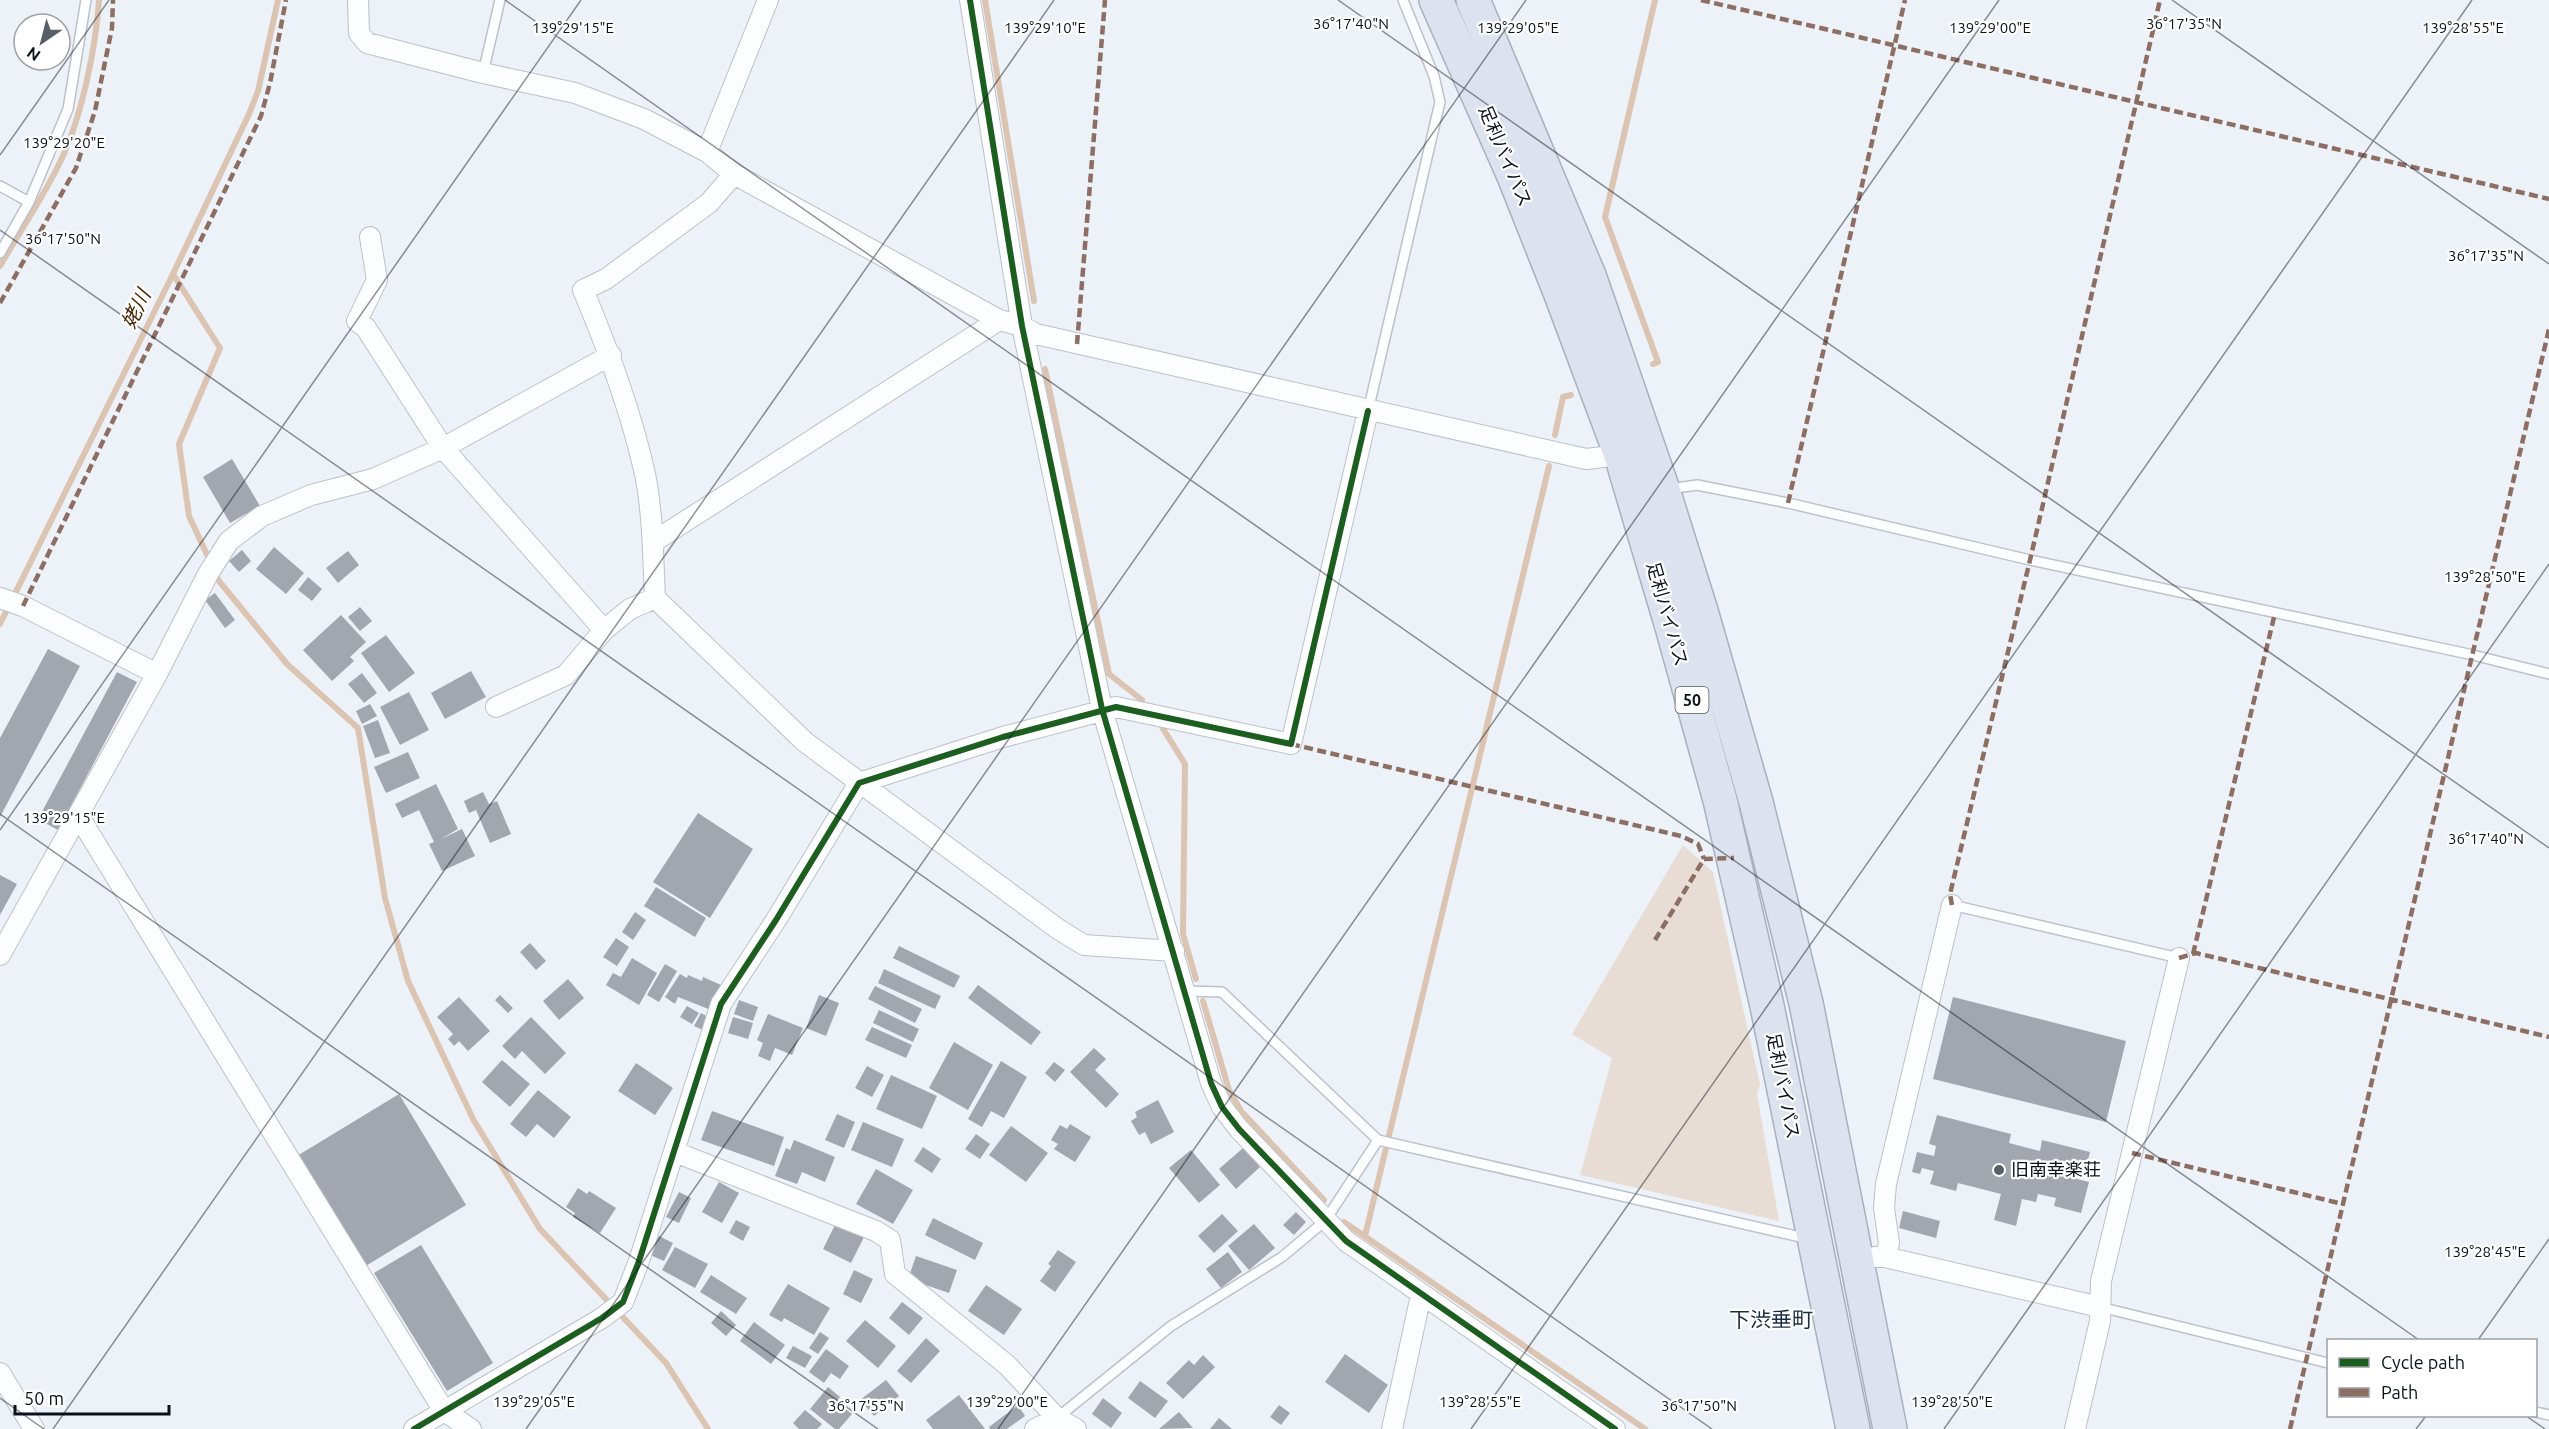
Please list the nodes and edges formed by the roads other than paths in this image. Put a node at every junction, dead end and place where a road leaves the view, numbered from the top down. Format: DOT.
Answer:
graph roads {
  1 [pos="86,0"];
  2 [pos="358,0"];
  3 [pos="500,0"];
  4 [pos="768,0"];
  5 [pos="970,0"];
  6 [pos="1403,0"];
  7 [pos="1436,0"];
  8 [pos="1473,0"];
  9 [pos="483,74"];
  10 [pos="707,152"];
  11 [pos="734,174"];
  12 [pos="0,186"];
  13 [pos="29,202"];
  14 [pos="370,237"];
  15 [pos="0,253"];
  16 [pos="999,320"];
  17 [pos="1022,326"];
  18 [pos="610,355"];
  19 [pos="1368,411"];
  20 [pos="443,448"];
  21 [pos="1621,455"];
  22 [pos="1663,490"];
  23 [pos="653,542"];
  24 [pos="0,598"];
  25 [pos="655,598"];
  26 [pos="604,630"];
  27 [pos="157,674"];
  28 [pos="2549,674"];
  29 [pos="496,708"];
  30 [pos="1102,709"];
  31 [pos="859,783"];
  32 [pos="78,815"];
  33 [pos="1953,905"];
  34 [pos="1174,951"];
  35 [pos="0,955"];
  36 [pos="2179,958"];
  37 [pos="1185,991"];
  38 [pos="1378,1140"];
  39 [pos="675,1152"];
  40 [pos="1325,1221"];
  41 [pos="1814,1240"];
  42 [pos="1871,1259"];
  43 [pos="1421,1295"];
  44 [pos="2100,1308"];
  45 [pos="2327,1363"];
  46 [pos="0,1373"];
  47 [pos="444,1412"];
  48 [pos="1057,1418"];
  49 [pos="34,1429"];
  50 [pos="414,1429"];
  51 [pos="471,1429"];
  52 [pos="1035,1429"];
  53 [pos="1076,1429"];
  54 [pos="1392,1429"];
  55 [pos="1615,1429"];
  56 [pos="1853,1429"];
  57 [pos="1890,1429"];
  58 [pos="2075,1429"];
  1 -- 13 [label="lane"];
  2 -- 9 [label="street"];
  3 -- 9 [label="lane"];
  4 -- 10 [label="street"];
  5 -- 17 [label="street"];
  6 -- 19 [label="lane"];
  7 -- 21 [label="highway, 足利バイパス / 50"];
  8 -- 22 [label="highway, 足利バイパス / 50"];
  9 -- 10 [label="street"];
  10 -- 11 [label="street"];
  11 -- 16 [label="street"];
  11 -- 18 [label="street"];
  12 -- 13 [label="lane"];
  13 -- 15 [label="lane"];
  14 -- 20 [label="street"];
  16 -- 17 [label="street"];
  16 -- 23 [label="street"];
  17 -- 19 [label="street"];
  17 -- 30 [label="street"];
  18 -- 20 [label="street"];
  18 -- 23 [label="street"];
  19 -- 21 [label="street"];
  19 -- 30 [label="street"];
  20 -- 26 [label="street"];
  20 -- 27 [label="street"];
  21 -- 41 [label="highway, 足利バイパス / 50"];
  22 -- 28 [label="lane"];
  22 -- 42 [label="highway, 足利バイパス / 50"];
  23 -- 25 [label="street"];
  24 -- 27 [label="street"];
  25 -- 26 [label="street"];
  25 -- 31 [label="street"];
  26 -- 29 [label="street"];
  27 -- 32 [label="street"];
  30 -- 31 [label="street"];
  30 -- 34 [label="street"];
  31 -- 34 [label="street"];
  31 -- 39 [label="street"];
  32 -- 35 [label="street"];
  32 -- 47 [label="street"];
  33 -- 36 [label="lane"];
  33 -- 42 [label="street"];
  34 -- 37 [label="street"];
  36 -- 44 [label="street"];
  37 -- 38 [label="lane"];
  37 -- 40 [label="street"];
  38 -- 40 [label="lane"];
  38 -- 41 [label="lane"];
  39 -- 47 [label="street"];
  39 -- 48 [label="street"];
  40 -- 43 [label="street"];
  40 -- 48 [label="lane"];
  41 -- 56 [label="highway, 足利バイパス / 50"];
  42 -- 44 [label="street"];
  42 -- 57 [label="highway, 足利バイパス / 50"];
  43 -- 54 [label="street"];
  43 -- 55 [label="street"];
  44 -- 45 [label="lane"];
  44 -- 58 [label="street"];
  46 -- 49 [label="street"];
  47 -- 50 [label="street"];
  47 -- 51 [label="street"];
  48 -- 52 [label="street"];
  48 -- 53 [label="street"];
}
